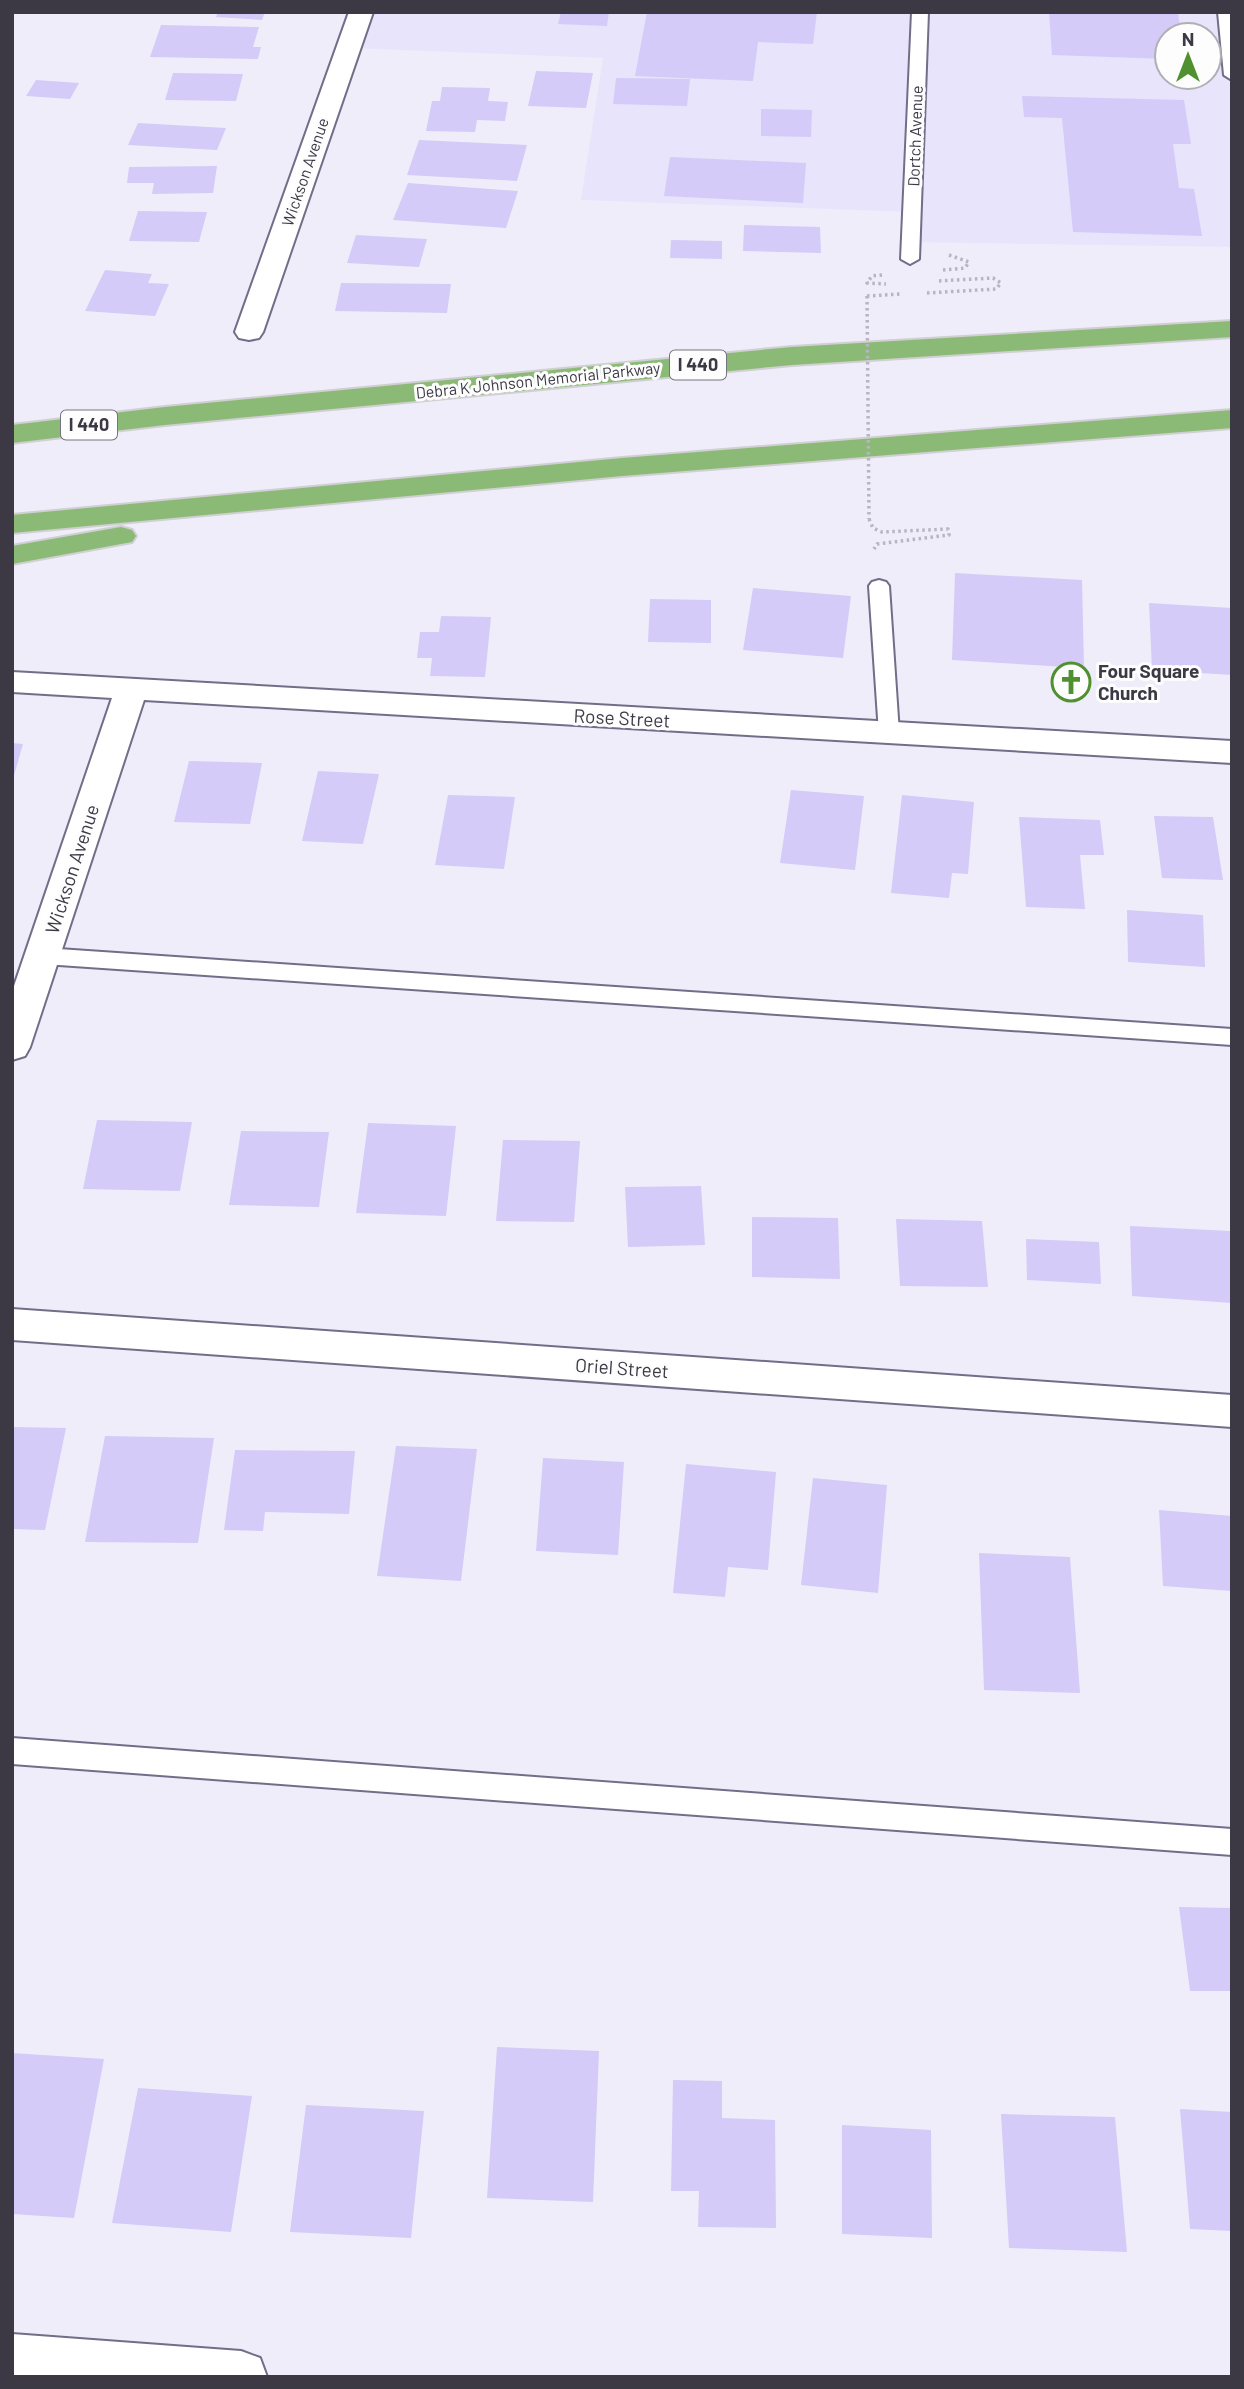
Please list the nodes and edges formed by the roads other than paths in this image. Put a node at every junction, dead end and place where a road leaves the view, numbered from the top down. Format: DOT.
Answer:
graph roads {
  1 [pos="361,12"];
  2 [pos="920,12"];
  3 [pos="1226,12"];
  4 [pos="1232,75"];
  5 [pos="910,260"];
  6 [pos="1232,329"];
  7 [pos="249,332"];
  8 [pos="166,416"];
  9 [pos="1232,419"];
  10 [pos="12,425"];
  11 [pos="12,434"];
  12 [pos="432,482"];
  13 [pos="12,524"];
  14 [pos="12,555"];
  15 [pos="879,586"];
  16 [pos="12,682"];
  17 [pos="131,691"];
  18 [pos="889,733"];
  19 [pos="1232,752"];
  20 [pos="44,956"];
  21 [pos="1232,1037"];
  22 [pos="12,1047"];
  23 [pos="12,1324"];
  24 [pos="1232,1411"];
  25 [pos="12,1751"];
  26 [pos="1232,1842"];
  27 [pos="12,2360"];
  28 [pos="241,2377"];
  1 -- 7 [label="street, Wickson Avenue"];
  2 -- 5 [label="lane, Dortch Avenue"];
  3 -- 4 [label="lane"];
  6 -- 8 [label="highway, Debra K Johnson Memorial Parkway / I 440"];
  8 -- 10 [label="highway"];
  8 -- 11 [label="highway, Debra K Johnson Memorial Parkway / I 440"];
  9 -- 12 [label="highway"];
  12 -- 13 [label="highway"];
  12 -- 14 [label="highway"];
  15 -- 18 [label="lane"];
  16 -- 17 [label="street, Rose Street"];
  17 -- 18 [label="street, Rose Street"];
  17 -- 20 [label="street, Wickson Avenue"];
  18 -- 19 [label="street, Rose Street"];
  20 -- 21 [label="lane"];
  20 -- 22 [label="street, Wickson Avenue"];
  23 -- 24 [label="street, Oriel Street"];
  25 -- 26 [label="lane"];
  27 -- 28 [label="street"];
}
